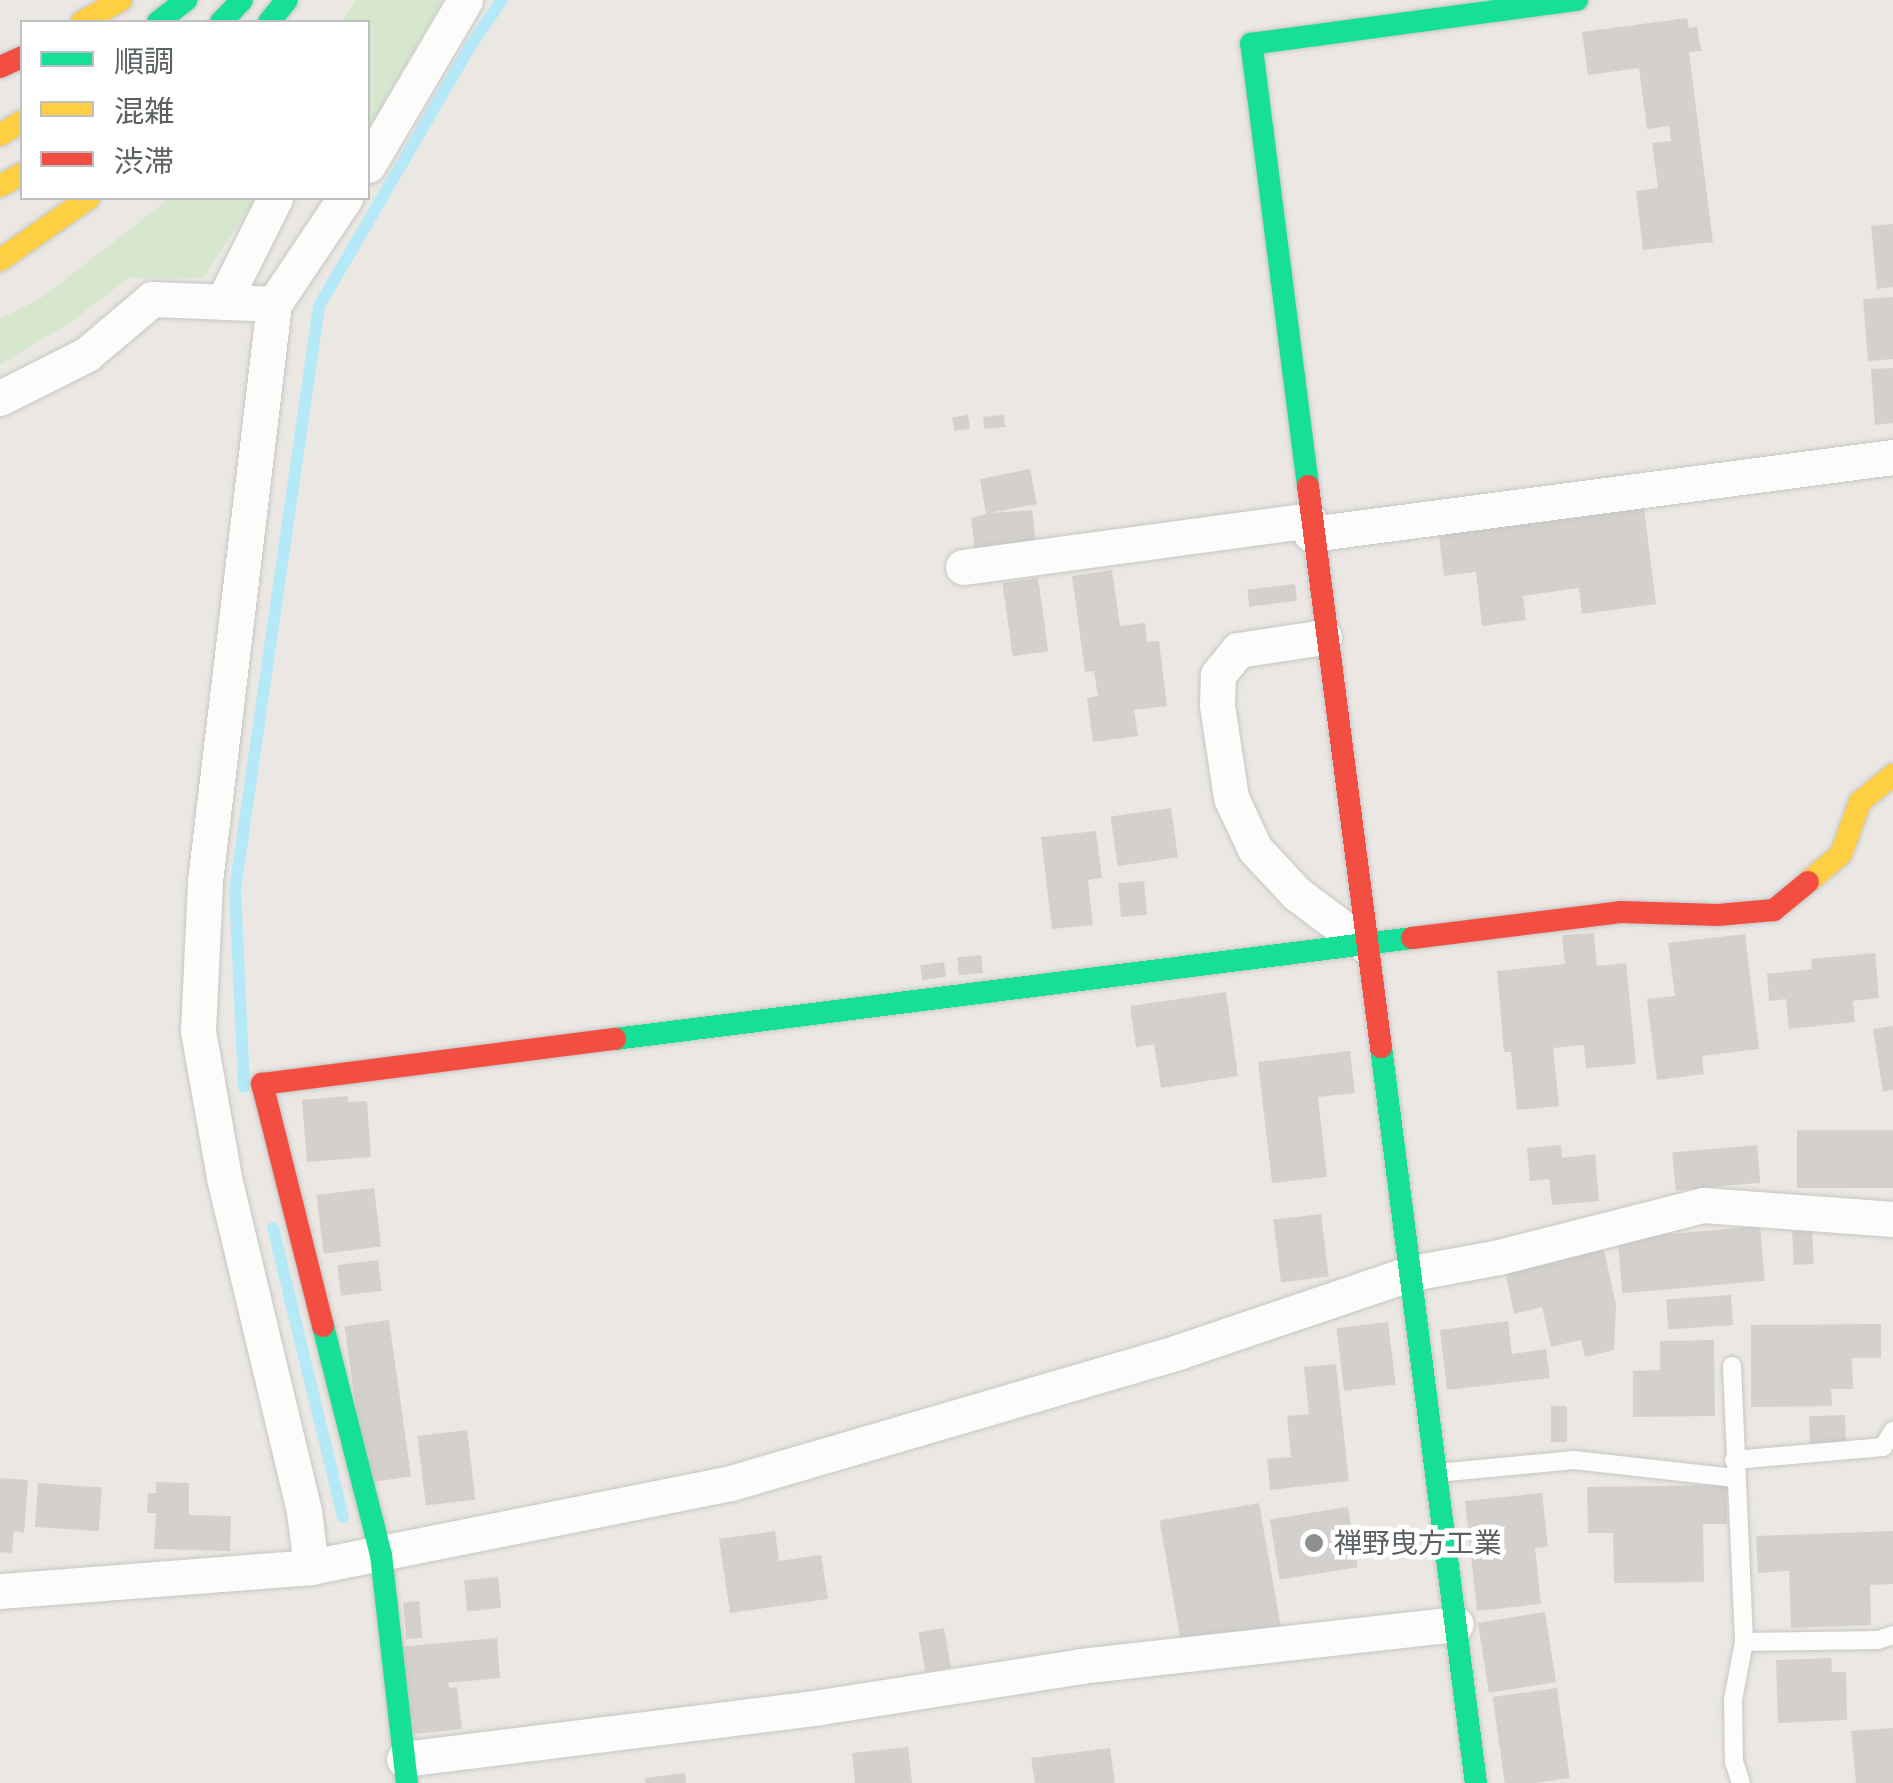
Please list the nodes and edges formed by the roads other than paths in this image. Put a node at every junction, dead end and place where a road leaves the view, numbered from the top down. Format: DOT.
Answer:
graph roads {
  1 [pos="120,0"];
  2 [pos="186,0"];
  3 [pos="242,0"];
  4 [pos="288,0"];
  5 [pos="465,0"];
  6 [pos="1577,0"];
  7 [pos="85,20"];
  8 [pos="161,20"];
  9 [pos="223,20"];
  10 [pos="270,20"];
  11 [pos="370,161"];
  12 [pos="85,200"];
  13 [pos="274,200"];
  14 [pos="344,200"];
  15 [pos="0,260"];
  16 [pos="223,302"];
  17 [pos="274,304"];
  18 [pos="0,398"];
  19 [pos="1893,457"];
  20 [pos="1310,526"];
  21 [pos="963,567"];
  22 [pos="1324,636"];
  23 [pos="1893,775"];
  24 [pos="1364,944"];
  25 [pos="1893,1219"];
  26 [pos="1412,1273"];
  27 [pos="1732,1366"];
  28 [pos="1893,1431"];
  29 [pos="1734,1469"];
  30 [pos="1438,1473"];
  31 [pos="381,1556"];
  32 [pos="311,1567"];
  33 [pos="0,1591"];
  34 [pos="1456,1624"];
  35 [pos="1893,1636"];
  36 [pos="1744,1642"];
  37 [pos="405,1771"];
  38 [pos="1476,1783"];
  39 [pos="1740,1783"];
  1 -- 7 [label="main road"];
  2 -- 8 [label="main road"];
  3 -- 9 [label="main road"];
  4 -- 10 [label="main road"];
  5 -- 11 [label="street"];
  6 -- 20 [label="main road"];
  12 -- 15 [label="main road"];
  13 -- 16 [label="street"];
  14 -- 17 [label="street"];
  16 -- 17 [label="street"];
  16 -- 18 [label="street"];
  17 -- 32 [label="street"];
  19 -- 20 [label="street"];
  20 -- 21 [label="street"];
  20 -- 22 [label="main road"];
  22 -- 24 [label="main road"];
  22 -- 24 [label="street"];
  23 -- 24 [label="main road"];
  24 -- 26 [label="main road"];
  24 -- 31 [label="main road"];
  25 -- 26 [label="street"];
  26 -- 30 [label="main road"];
  26 -- 31 [label="street"];
  27 -- 29 [label="lane"];
  28 -- 29 [label="lane"];
  29 -- 30 [label="lane"];
  29 -- 36 [label="lane"];
  30 -- 34 [label="main road"];
  31 -- 32 [label="street"];
  31 -- 37 [label="main road"];
  32 -- 33 [label="street"];
  34 -- 37 [label="street"];
  34 -- 38 [label="main road"];
  35 -- 36 [label="lane"];
  36 -- 39 [label="lane"];
}
